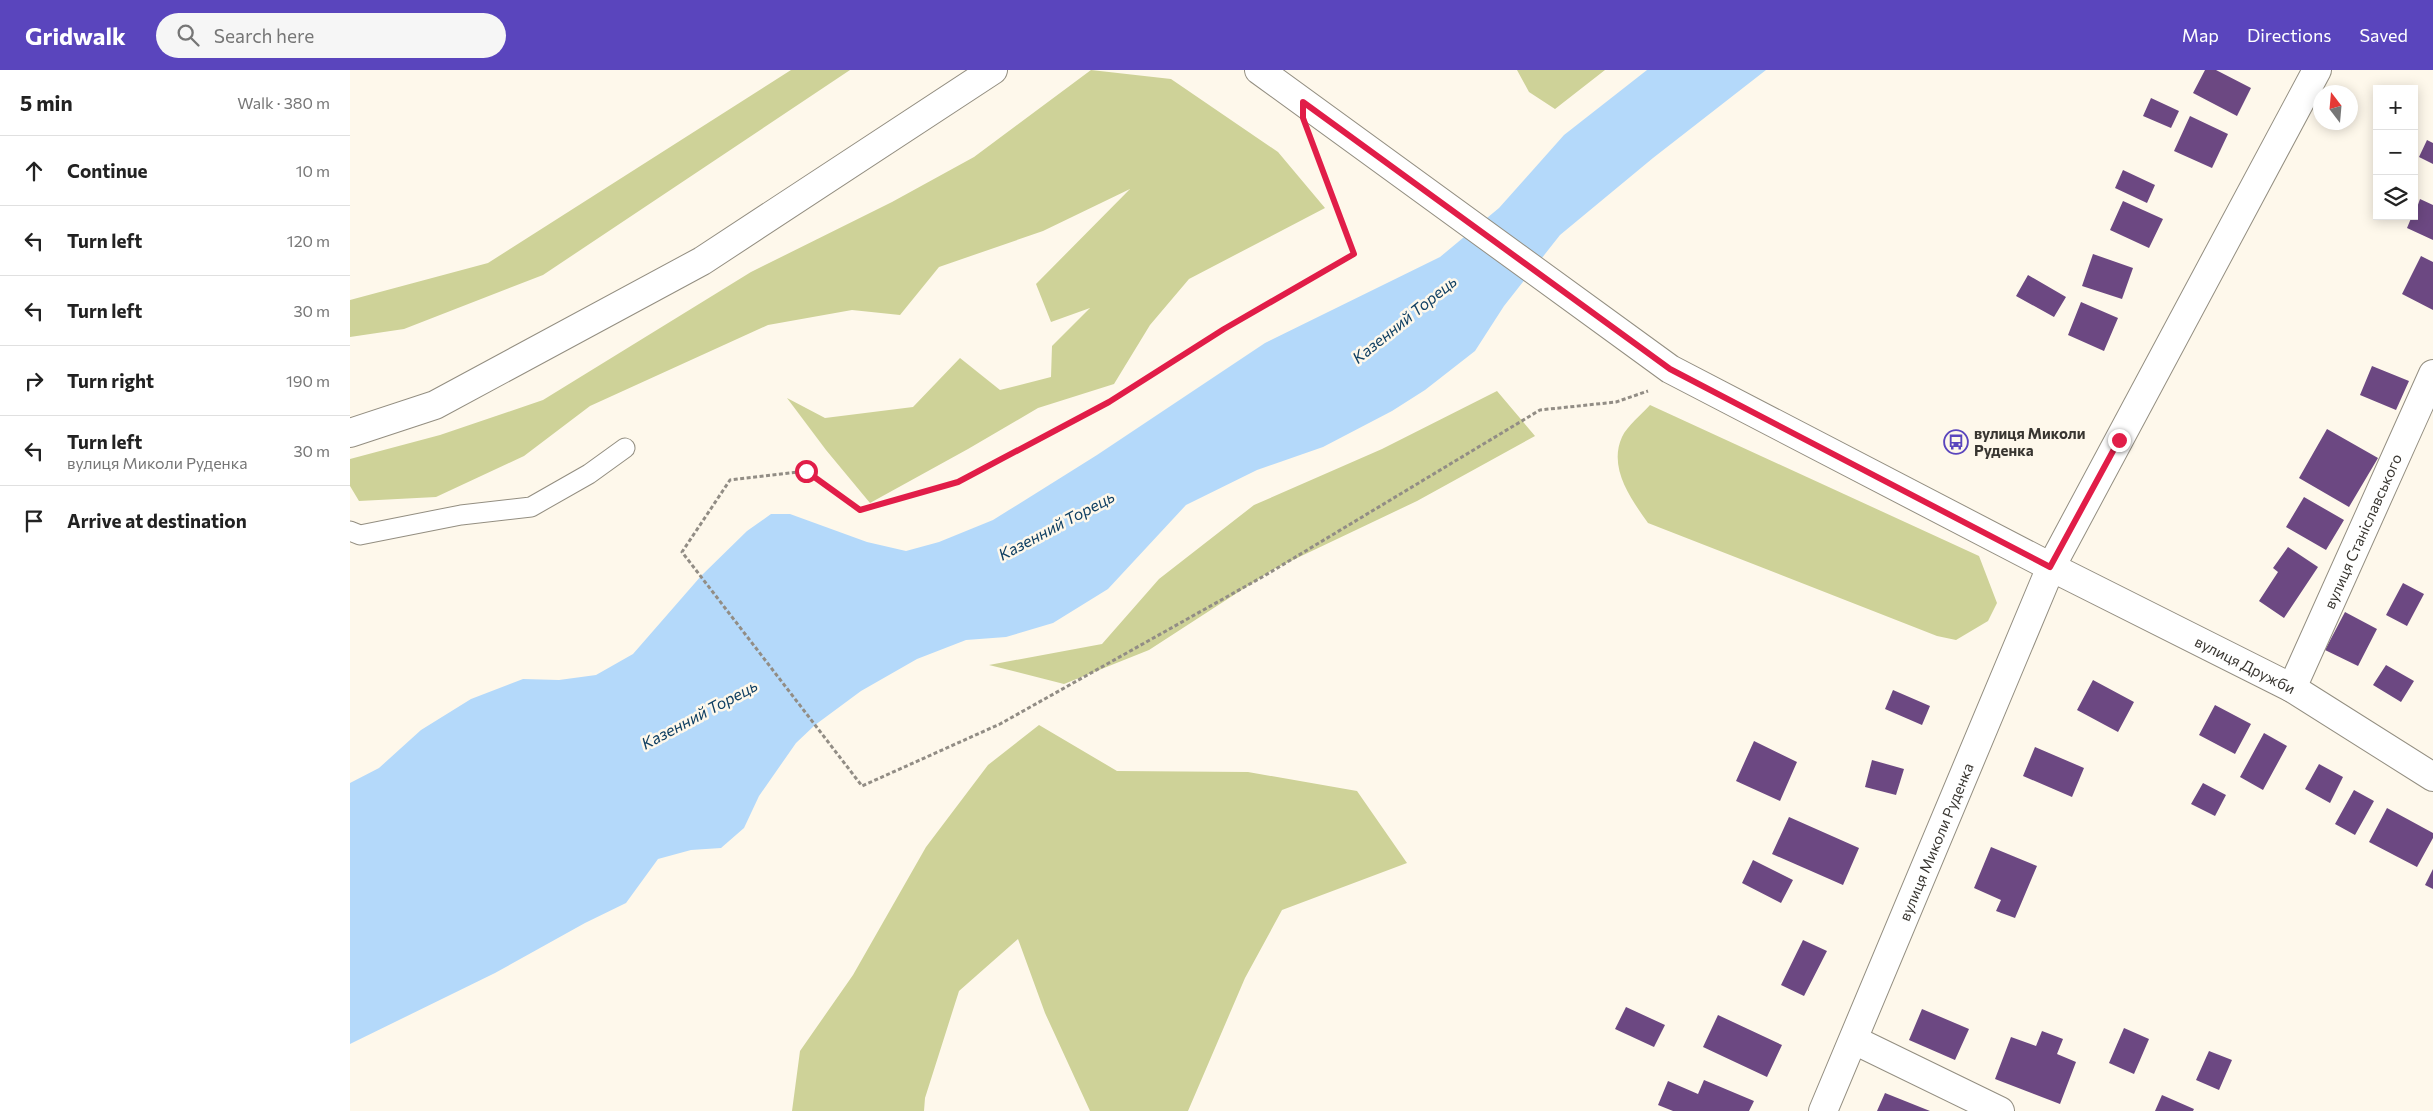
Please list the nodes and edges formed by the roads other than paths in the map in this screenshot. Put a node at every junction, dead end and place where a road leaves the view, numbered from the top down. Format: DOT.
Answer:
graph roads {
  1 [pos="993,70"];
  2 [pos="1260,70"];
  3 [pos="2317,70"];
  4 [pos="2433,374"];
  5 [pos="350,433"];
  6 [pos="625,448"];
  7 [pos="350,531"];
  8 [pos="2050,567"];
  9 [pos="2292,688"];
  10 [pos="2433,777"];
  11 [pos="1854,1040"];
  12 [pos="1823,1111"];
  13 [pos="2000,1111"];
  1 -- 5 [label="street"];
  2 -- 8 [label="street, вулиця Дружби"];
  3 -- 8 [label="street, вулиця Миколи Руденка"];
  4 -- 9 [label="street, вулиця Станіславського"];
  6 -- 7 [label="lane"];
  8 -- 9 [label="street, вулиця Дружби"];
  8 -- 11 [label="street, вулиця Миколи Руденка"];
  9 -- 10 [label="street, вулиця Дружби"];
  11 -- 12 [label="street, вулиця Миколи Руденка"];
  11 -- 13 [label="street"];
}
